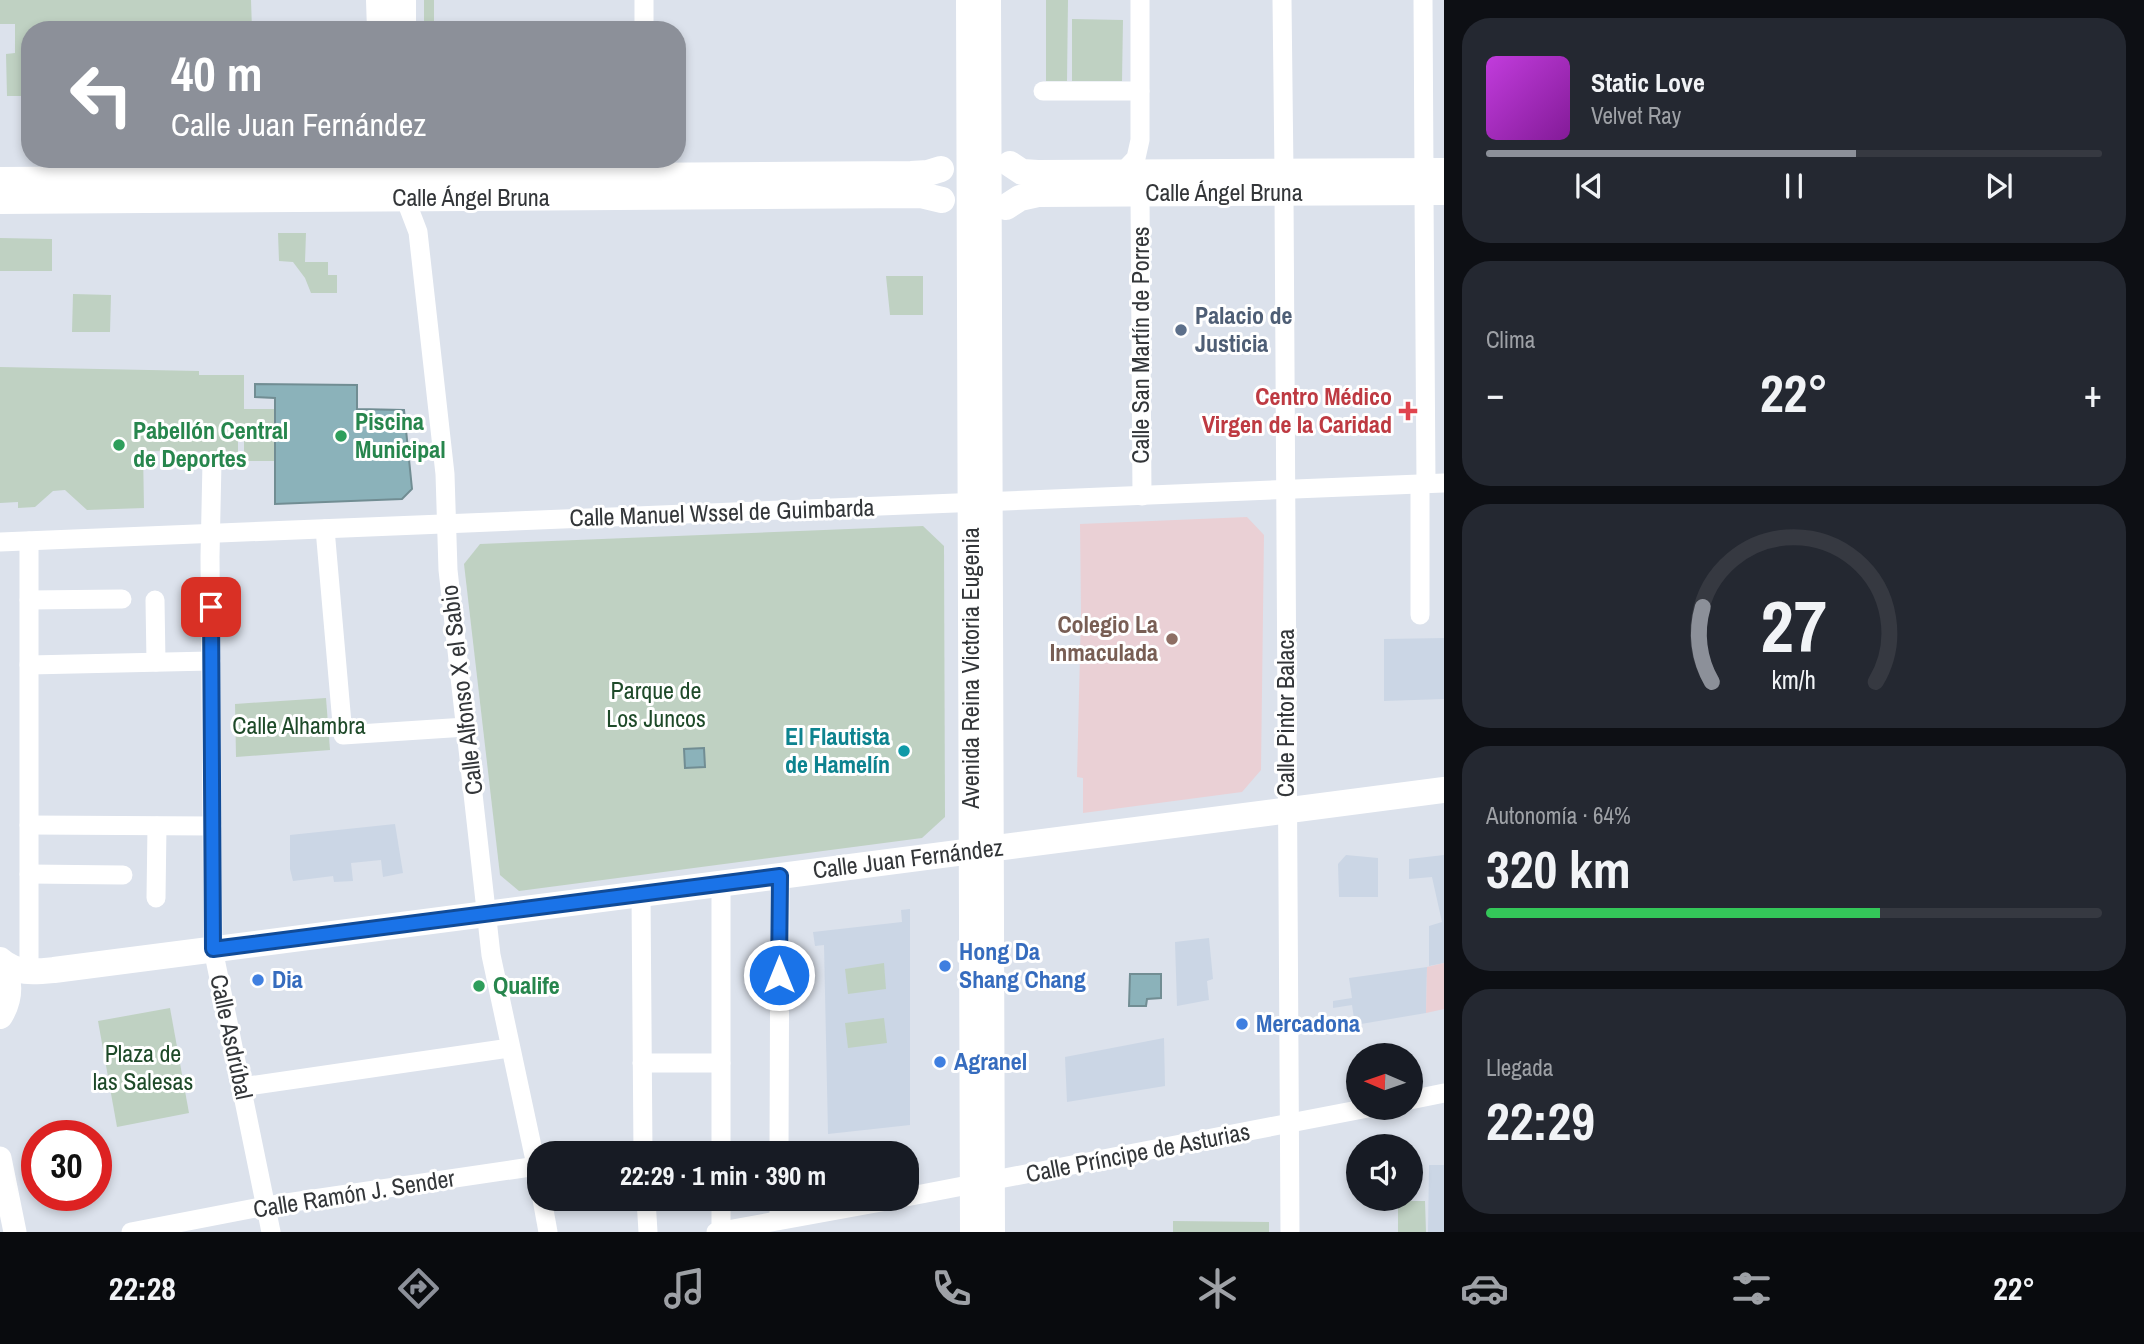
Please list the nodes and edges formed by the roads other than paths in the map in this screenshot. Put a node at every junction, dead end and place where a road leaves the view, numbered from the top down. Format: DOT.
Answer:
graph roads {
  1 [pos="379,0"];
  2 [pos="403,0"];
  3 [pos="644,0"];
  4 [pos="969,0"];
  5 [pos="988,0"];
  6 [pos="1140,0"];
  7 [pos="1282,0"];
  8 [pos="1423,0"];
  9 [pos="380,21"];
  10 [pos="403,21"];
  11 [pos="644,21"];
  12 [pos="1043,91"];
  13 [pos="1140,91"];
  14 [pos="979,146"];
  15 [pos="1010,164"];
  16 [pos="645,168"];
  17 [pos="941,169"];
  18 [pos="1122,173"];
  19 [pos="393,178"];
  20 [pos="0,180"];
  21 [pos="1434,182"];
  22 [pos="1284,183"];
  23 [pos="1140,194"];
  24 [pos="942,200"];
  25 [pos="0,201"];
  26 [pos="988,216"];
  27 [pos="212,462"];
  28 [pos="1430,484"];
  29 [pos="1286,490"];
  30 [pos="1142,496"];
  31 [pos="980,502"];
  32 [pos="447,524"];
  33 [pos="325,528"];
  34 [pos="212,533"];
  35 [pos="29,541"];
  36 [pos="0,542"];
  37 [pos="29,600"];
  38 [pos="121,600"];
  39 [pos="155,600"];
  40 [pos="1420,615"];
  41 [pos="211,661"];
  42 [pos="156,662"];
  43 [pos="29,665"];
  44 [pos="466,727"];
  45 [pos="1444,790"];
  46 [pos="1287,810"];
  47 [pos="29,825"];
  48 [pos="158,826"];
  49 [pos="212,827"];
  50 [pos="991,849"];
  51 [pos="29,874"];
  52 [pos="123,875"];
  53 [pos="780,876"];
  54 [pos="721,883"];
  55 [pos="641,894"];
  56 [pos="156,898"];
  57 [pos="487,914"];
  58 [pos="213,949"];
  59 [pos="0,961"];
  60 [pos="29,971"];
  61 [pos="0,1016"];
  62 [pos="510,1048"];
  63 [pos="642,1063"];
  64 [pos="721,1063"];
  65 [pos="242,1087"];
  66 [pos="1444,1093"];
  67 [pos="1423,1097"];
  68 [pos="1346,1112"];
  69 [pos="1289,1124"];
  70 [pos="531,1141"];
  71 [pos="643,1141"];
  72 [pos="721,1141"];
  73 [pos="779,1141"];
  74 [pos="0,1158"];
  75 [pos="527,1173"];
  76 [pos="982,1183"];
  77 [pos="919,1195"];
  78 [pos="266,1206"];
  79 [pos="544,1211"];
  80 [pos="647,1211"];
  81 [pos="720,1211"];
  82 [pos="779,1211"];
  83 [pos="851,1211"];
  84 [pos="779,1220"];
  85 [pos="801,1224"];
  86 [pos="15,1232"];
  87 [pos="131,1232"];
  88 [pos="271,1232"];
  89 [pos="548,1232"];
  90 [pos="648,1232"];
  91 [pos="719,1232"];
  92 [pos="973,1232"];
  93 [pos="992,1232"];
  94 [pos="1290,1232"];
  1 -- 9 [label="main road"];
  2 -- 10 [label="main road"];
  3 -- 11 [label="street"];
  4 -- 14 [label="main road, Avenida Reina Victoria Eugenia"];
  5 -- 14 [label="main road, Avenida Reina Victoria Eugenia"];
  6 -- 13 [label="street"];
  7 -- 22 [label="street, Calle Pintor Balaca"];
  8 -- 21 [label="street"];
  12 -- 13 [label="street"];
  13 -- 18 [label="street"];
  14 -- 15 [label="main road"];
  14 -- 17 [label="main road"];
  14 -- 26 [label="main road, Avenida Reina Victoria Eugenia"];
  15 -- 18 [label="main road, Calle Ángel Bruna"];
  15 -- 26 [label="main road, Avenida Reina Victoria Eugenia"];
  16 -- 17 [label="main road, Calle Ángel Bruna"];
  16 -- 19 [label="main road, Calle Ángel Bruna"];
  17 -- 24 [label="main road"];
  18 -- 22 [label="main road, Calle Ángel Bruna"];
  19 -- 20 [label="main road, Calle Ángel Bruna"];
  19 -- 24 [label="main road, Calle Ángel Bruna"];
  19 -- 25 [label="main road, Calle Ángel Bruna"];
  19 -- 32 [label="street, Calle Alfonso X el Sabio"];
  21 -- 22 [label="main road, Calle Ángel Bruna"];
  21 -- 28 [label="street"];
  22 -- 23 [label="main road, Calle Ángel Bruna"];
  22 -- 29 [label="street, Calle Pintor Balaca"];
  23 -- 26 [label="main road, Calle Ángel Bruna"];
  23 -- 30 [label="street, Calle San Martín de Porres"];
  24 -- 26 [label="main road, Calle Ángel Bruna"];
  26 -- 31 [label="main road, Avenida Reina Victoria Eugenia"];
  27 -- 34 [label="street, Calle Asdrúbal"];
  28 -- 29 [label="street, Calle Manuel Wssel de Guimbarda"];
  28 -- 40 [label="street"];
  29 -- 30 [label="street, Calle Manuel Wssel de Guimbarda"];
  29 -- 46 [label="street, Calle Pintor Balaca"];
  30 -- 31 [label="street, Calle Manuel Wssel de Guimbarda"];
  31 -- 32 [label="street, Calle Manuel Wssel de Guimbarda"];
  31 -- 50 [label="main road, Avenida Reina Victoria Eugenia"];
  32 -- 33 [label="street, Calle Manuel Wssel de Guimbarda"];
  32 -- 44 [label="street, Calle Alfonso X el Sabio"];
  33 -- 34 [label="street, Calle Manuel Wssel de Guimbarda"];
  33 -- 44 [label="street"];
  34 -- 35 [label="street, Calle Manuel Wssel de Guimbarda"];
  34 -- 41 [label="street, Calle Asdrúbal"];
  35 -- 36 [label="street, Calle Manuel Wssel de Guimbarda"];
  35 -- 37 [label="street"];
  37 -- 38 [label="street"];
  37 -- 43 [label="street"];
  39 -- 42 [label="street"];
  41 -- 42 [label="street"];
  41 -- 49 [label="street, Calle Asdrúbal"];
  42 -- 43 [label="street"];
  43 -- 47 [label="street"];
  44 -- 57 [label="street, Calle Alfonso X el Sabio"];
  45 -- 46 [label="main road, Calle Juan Fernández"];
  46 -- 50 [label="main road, Calle Juan Fernández"];
  46 -- 69 [label="street, Calle Pintor Balaca"];
  47 -- 48 [label="street"];
  47 -- 51 [label="street"];
  48 -- 49 [label="street"];
  48 -- 56 [label="street"];
  49 -- 58 [label="street, Calle Asdrúbal"];
  50 -- 53 [label="main road, Calle Juan Fernández"];
  50 -- 76 [label="main road, Avenida Reina Victoria Eugenia"];
  50 -- 76 [label="main road, Avenida Reina Victoria Eugenia"];
  51 -- 52 [label="street"];
  51 -- 60 [label="street"];
  53 -- 54 [label="main road, Calle Juan Fernández"];
  53 -- 73 [label="street"];
  54 -- 55 [label="main road, Calle Juan Fernández"];
  54 -- 64 [label="street"];
  55 -- 57 [label="main road, Calle Juan Fernández"];
  55 -- 63 [label="street"];
  57 -- 58 [label="main road, Calle Juan Fernández"];
  57 -- 62 [label="street, Calle Alfonso X el Sabio"];
  58 -- 60 [label="main road, Calle Juan Fernández"];
  58 -- 65 [label="street, Calle Asdrúbal"];
  59 -- 60 [label="main road, Calle Juan Fernández"];
  59 -- 61 [label="main road"];
  62 -- 65 [label="street"];
  62 -- 70 [label="street, Calle Alfonso X el Sabio"];
  63 -- 64 [label="street"];
  63 -- 71 [label="street"];
  64 -- 72 [label="street"];
  65 -- 78 [label="street, Calle Asdrúbal"];
  66 -- 67 [label="street"];
  68 -- 69 [label="street, Calle Príncipe de Asturias"];
  69 -- 76 [label="street, Calle Príncipe de Asturias"];
  69 -- 94 [label="street, Calle Pintor Balaca"];
  74 -- 86 [label="street"];
  75 -- 78 [label="street, Calle Ramón J. Sender"];
  76 -- 77 [label="street, Calle Príncipe de Asturias"];
  76 -- 92 [label="main road, Avenida Reina Victoria Eugenia"];
  76 -- 93 [label="main road, Avenida Reina Victoria Eugenia"];
  78 -- 87 [label="street, Calle Ramón J. Sender"];
  78 -- 88 [label="street, Calle Asdrúbal"];
  79 -- 89 [label="street"];
  80 -- 90 [label="street"];
  81 -- 91 [label="street"];
  82 -- 84 [label="street"];
  83 -- 85 [label="street"];
  84 -- 85 [label="street"];
  84 -- 91 [label="street"];
}
